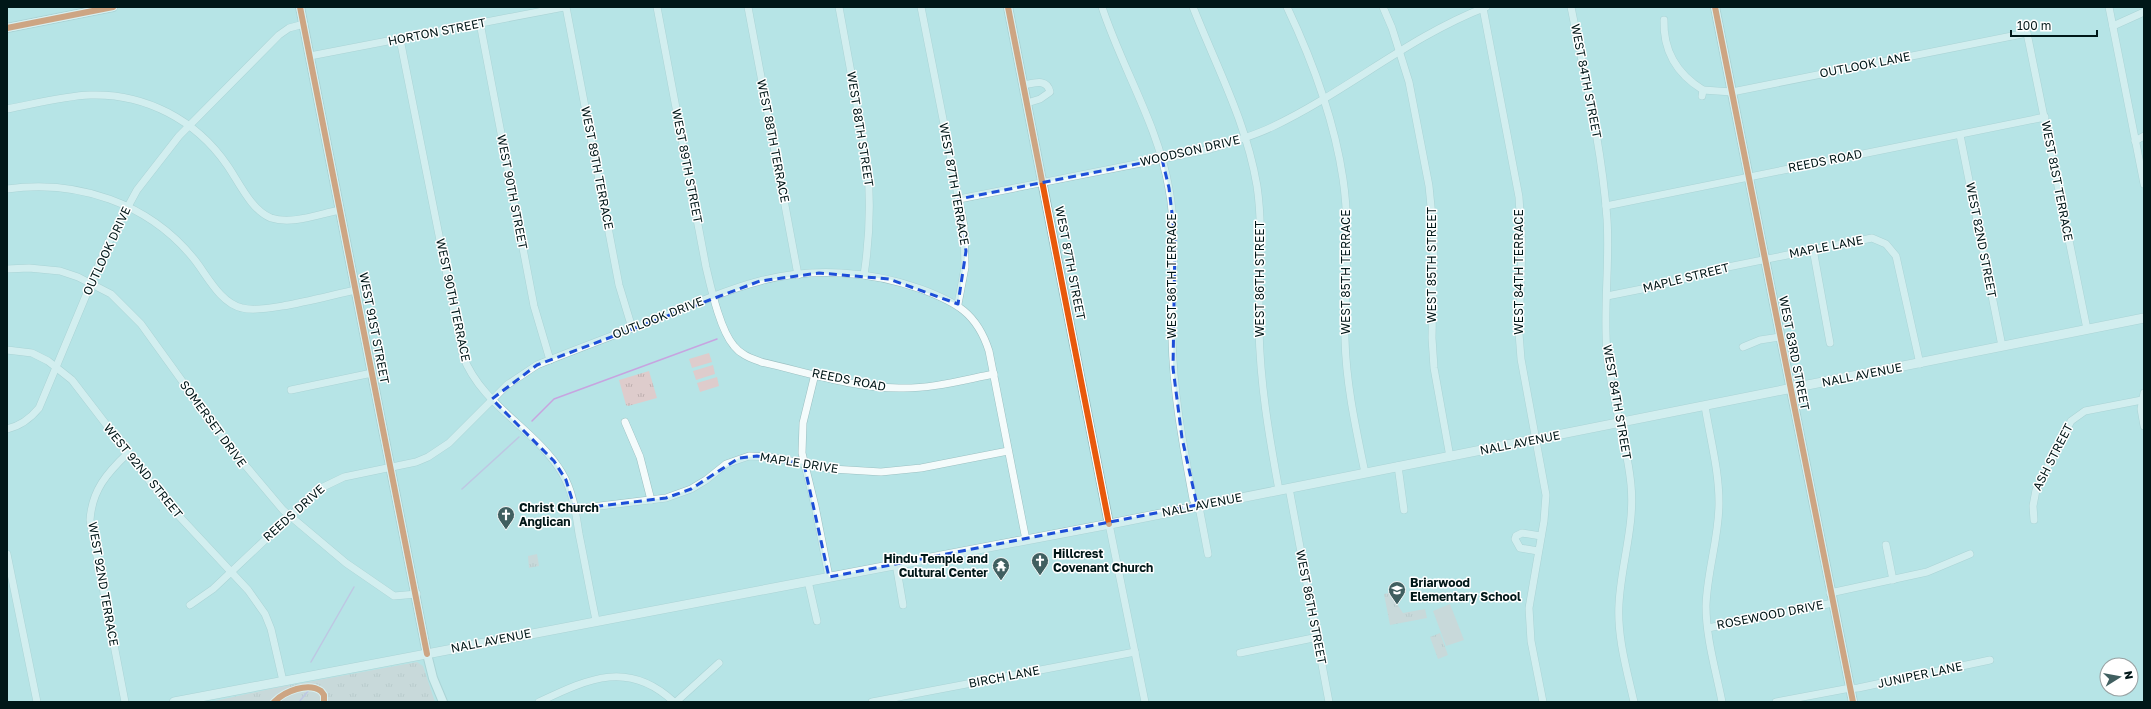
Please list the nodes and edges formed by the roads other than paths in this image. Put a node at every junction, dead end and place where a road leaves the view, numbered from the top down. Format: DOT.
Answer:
graph roads {
  1 [pos="113,7"];
  2 [pos="300,7"];
  3 [pos="565,7"];
  4 [pos="657,7"];
  5 [pos="748,7"];
  6 [pos="838,7"];
  7 [pos="921,7"];
  8 [pos="1008,7"];
  9 [pos="1102,7"];
  10 [pos="1193,7"];
  11 [pos="1287,7"];
  12 [pos="1382,7"];
  13 [pos="1571,7"];
  14 [pos="1715,7"];
  15 [pos="2109,7"];
  16 [pos="1485,8"];
  17 [pos="2144,12"];
  18 [pos="1664,20"];
  19 [pos="480,23"];
  20 [pos="304,24"];
  21 [pos="2113,26"];
  22 [pos="7,28"];
  23 [pos="2027,33"];
  24 [pos="400,39"];
  25 [pos="1400,52"];
  26 [pos="310,56"];
  27 [pos="1024,85"];
  28 [pos="1732,92"];
  29 [pos="1324,98"];
  30 [pos="1027,103"];
  31 [pos="7,109"];
  32 [pos="2045,118"];
  33 [pos="189,126"];
  34 [pos="1960,134"];
  35 [pos="2144,136"];
  36 [pos="1246,138"];
  37 [pos="2135,141"];
  38 [pos="1162,159"];
  39 [pos="1749,177"];
  40 [pos="1043,182"];
  41 [pos="2144,184"];
  42 [pos="7,189"];
  43 [pos="959,199"];
  44 [pos="128,205"];
  45 [pos="1606,206"];
  46 [pos="340,210"];
  47 [pos="1813,249"];
  48 [pos="1765,260"];
  49 [pos="7,269"];
  50 [pos="798,274"];
  51 [pos="864,275"];
  52 [pos="92,283"];
  53 [pos="356,290"];
  54 [pos="1607,296"];
  55 [pos="714,297"];
  56 [pos="958,304"];
  57 [pos="2144,318"];
  58 [pos="723,324"];
  59 [pos="632,328"];
  60 [pos="2087,329"];
  61 [pos="1780,337"];
  62 [pos="1830,342"];
  63 [pos="2002,346"];
  64 [pos="1743,348"];
  65 [pos="7,350"];
  66 [pos="550,360"];
  67 [pos="1920,364"];
  68 [pos="57,368"];
  69 [pos="372,374"];
  70 [pos="815,374"];
  71 [pos="994,374"];
  72 [pos="1790,389"];
  73 [pos="291,390"];
  74 [pos="2143,397"];
  75 [pos="492,399"];
  76 [pos="1705,406"];
  77 [pos="625,422"];
  78 [pos="1620,423"];
  79 [pos="2144,426"];
  80 [pos="7,429"];
  81 [pos="1535,440"];
  82 [pos="1008,451"];
  83 [pos="128,453"];
  84 [pos="1450,456"];
  85 [pos="804,464"];
  86 [pos="1398,466"];
  87 [pos="391,468"];
  88 [pos="1364,473"];
  89 [pos="1284,489"];
  90 [pos="651,500"];
  91 [pos="1196,505"];
  92 [pos="575,509"];
  93 [pos="1404,510"];
  94 [pos="289,516"];
  95 [pos="2034,520"];
  96 [pos="1109,524"];
  97 [pos="1541,536"];
  98 [pos="1026,540"];
  99 [pos="1886,545"];
  100 [pos="1538,551"];
  101 [pos="7,554"];
  102 [pos="1208,554"];
  103 [pos="1970,554"];
  104 [pos="896,564"];
  105 [pos="231,572"];
  106 [pos="829,577"];
  107 [pos="1893,580"];
  108 [pos="808,581"];
  109 [pos="1830,593"];
  110 [pos="417,594"];
  111 [pos="1833,603"];
  112 [pos="190,605"];
  113 [pos="903,606"];
  114 [pos="596,620"];
  115 [pos="816,621"];
  116 [pos="1708,628"];
  117 [pos="1318,637"];
  118 [pos="1135,652"];
  119 [pos="427,654"];
  120 [pos="1240,654"];
  121 [pos="1990,660"];
  122 [pos="719,663"];
  123 [pos="283,681"];
  124 [pos="1850,688"];
  125 [pos="37,702"];
  126 [pos="125,702"];
  127 [pos="174,702"];
  128 [pos="443,702"];
  129 [pos="539,702"];
  130 [pos="675,702"];
  131 [pos="872,702"];
  132 [pos="1145,702"];
  133 [pos="1329,702"];
  134 [pos="1543,702"];
  135 [pos="1634,702"];
  136 [pos="1722,702"];
  137 [pos="1776,702"];
  138 [pos="1853,702"];
  1 -- 22 [label="street"];
  2 -- 20 [label="street, WEST 91ST STREET"];
  3 -- 19 [label="street, HORTON STREET"];
  3 -- 59 [label="street, WEST 89TH TERRACE"];
  4 -- 55 [label="street, WEST 89TH STREET"];
  5 -- 50 [label="street, WEST 88TH TERRACE"];
  6 -- 51 [label="street, WEST 88TH STREET"];
  7 -- 43 [label="street, WEST 87TH TERRACE"];
  8 -- 27 [label="street, WEST 87TH STREET"];
  9 -- 38 [label="street, WEST 86TH TERRACE"];
  10 -- 36 [label="street, WEST 86TH STREET"];
  11 -- 29 [label="street, WEST 85TH TERRACE"];
  12 -- 25 [label="street, WEST 85TH STREET"];
  13 -- 45 [label="street, WEST 84TH STREET"];
  14 -- 28 [label="street, WEST 83RD STREET"];
  15 -- 21 [label="street"];
  16 -- 25 [label="street, WOODSON DRIVE"];
  16 -- 81 [label="street, WEST 84TH TERRACE"];
  17 -- 21 [label="street"];
  18 -- 28 [label="street, OUTLOOK LANE"];
  19 -- 24 [label="street, HORTON STREET"];
  19 -- 66 [label="street, WEST 90TH STREET"];
  20 -- 26 [label="street, WEST 91ST STREET"];
  20 -- 33 [label="street, OUTLOOK DRIVE"];
  21 -- 37 [label="street"];
  23 -- 28 [label="street, OUTLOOK LANE"];
  23 -- 32 [label="street, WEST 81ST TERRACE"];
  24 -- 26 [label="street, HORTON STREET"];
  24 -- 75 [label="street, WEST 90TH TERRACE"];
  25 -- 29 [label="street, WOODSON DRIVE"];
  25 -- 84 [label="street, WEST 85TH STREET"];
  26 -- 46 [label="street, WEST 91ST STREET"];
  27 -- 30 [label="street, WEST 87TH STREET"];
  27 -- 30 [label="street"];
  28 -- 39 [label="street, WEST 83RD STREET"];
  29 -- 36 [label="street, WOODSON DRIVE"];
  29 -- 88 [label="street, WEST 85TH TERRACE"];
  30 -- 40 [label="street, WEST 87TH STREET"];
  31 -- 33 [label="street"];
  32 -- 34 [label="street, REEDS ROAD"];
  32 -- 60 [label="street, WEST 81ST TERRACE"];
  33 -- 44 [label="street, OUTLOOK DRIVE"];
  33 -- 46 [label="street"];
  34 -- 39 [label="street, REEDS ROAD"];
  34 -- 63 [label="street, WEST 82ND STREET"];
  35 -- 37 [label="street"];
  36 -- 38 [label="street, WOODSON DRIVE"];
  36 -- 89 [label="street, WEST 86TH STREET"];
  37 -- 41 [label="street"];
  38 -- 40 [label="street, WOODSON DRIVE"];
  38 -- 91 [label="street, WEST 86TH TERRACE"];
  39 -- 45 [label="street, REEDS ROAD"];
  39 -- 48 [label="street, WEST 83RD STREET"];
  40 -- 43 [label="street, WOODSON DRIVE"];
  40 -- 96 [label="street, WEST 87TH STREET"];
  42 -- 44 [label="street"];
  43 -- 56 [label="street, WEST 87TH TERRACE"];
  44 -- 52 [label="street, OUTLOOK DRIVE"];
  44 -- 53 [label="street"];
  45 -- 54 [label="street, WEST 84TH STREET"];
  46 -- 53 [label="street, WEST 91ST STREET"];
  47 -- 48 [label="street, MAPLE LANE"];
  47 -- 62 [label="street"];
  47 -- 67 [label="street, MAPLE LANE"];
  48 -- 54 [label="street, MAPLE STREET"];
  48 -- 61 [label="street, WEST 83RD STREET"];
  49 -- 52 [label="street, SOMERSET DRIVE"];
  50 -- 51 [label="street, OUTLOOK DRIVE"];
  50 -- 55 [label="street, OUTLOOK DRIVE"];
  51 -- 56 [label="street, OUTLOOK DRIVE"];
  52 -- 68 [label="street, OUTLOOK DRIVE"];
  52 -- 94 [label="street, SOMERSET DRIVE"];
  53 -- 69 [label="street, WEST 91ST STREET"];
  54 -- 78 [label="street, WEST 84TH STREET"];
  55 -- 58 [label="street, WEST 89TH STREET"];
  55 -- 59 [label="street, OUTLOOK DRIVE"];
  56 -- 71 [label="street"];
  57 -- 60 [label="main road, NALL AVENUE"];
  58 -- 70 [label="street, REEDS ROAD"];
  59 -- 66 [label="street, OUTLOOK DRIVE"];
  60 -- 63 [label="main road, NALL AVENUE"];
  61 -- 64 [label="street"];
  61 -- 72 [label="street, WEST 83RD STREET"];
  63 -- 67 [label="main road, NALL AVENUE"];
  65 -- 68 [label="street"];
  66 -- 75 [label="street, OUTLOOK DRIVE"];
  67 -- 72 [label="main road, NALL AVENUE"];
  68 -- 80 [label="street, OUTLOOK DRIVE"];
  68 -- 83 [label="street, WEST 92ND STREET"];
  69 -- 73 [label="street"];
  69 -- 87 [label="street, WEST 91ST STREET"];
  70 -- 71 [label="street, REEDS ROAD"];
  70 -- 85 [label="street"];
  71 -- 82 [label="street"];
  72 -- 76 [label="main road, NALL AVENUE"];
  72 -- 109 [label="street, WEST 83RD STREET"];
  74 -- 79 [label="street"];
  74 -- 95 [label="street, ASH STREET"];
  75 -- 87 [label="street, OUTLOOK DRIVE"];
  75 -- 92 [label="street, WEST 90TH TERRACE"];
  76 -- 78 [label="main road, NALL AVENUE"];
  76 -- 116 [label="street"];
  77 -- 90 [label="street"];
  78 -- 81 [label="main road, NALL AVENUE"];
  78 -- 135 [label="street, WEST 84TH STREET"];
  81 -- 84 [label="main road, NALL AVENUE"];
  81 -- 97 [label="street, WEST 84TH TERRACE"];
  82 -- 85 [label="street, MAPLE DRIVE"];
  82 -- 98 [label="street"];
  83 -- 105 [label="street, WEST 92ND STREET"];
  83 -- 126 [label="street, WEST 92ND TERRACE"];
  84 -- 86 [label="main road, NALL AVENUE"];
  85 -- 90 [label="street, MAPLE DRIVE"];
  85 -- 106 [label="street"];
  86 -- 88 [label="main road, NALL AVENUE"];
  86 -- 93 [label="street"];
  87 -- 94 [label="street, REEDS DRIVE"];
  87 -- 110 [label="street, WEST 91ST STREET"];
  88 -- 89 [label="main road, NALL AVENUE"];
  89 -- 91 [label="main road, NALL AVENUE"];
  89 -- 117 [label="street, WEST 86TH STREET"];
  90 -- 92 [label="street, MAPLE DRIVE"];
  91 -- 96 [label="main road, NALL AVENUE"];
  91 -- 102 [label="street, WEST 86TH TERRACE"];
  92 -- 114 [label="street, WEST 90TH TERRACE"];
  94 -- 105 [label="street, REEDS DRIVE"];
  94 -- 110 [label="street, SOMERSET DRIVE"];
  96 -- 98 [label="main road, NALL AVENUE"];
  96 -- 118 [label="street, WEST 87TH STREET"];
  97 -- 100 [label="street, WEST 84TH TERRACE"];
  97 -- 100 [label="street"];
  98 -- 104 [label="main road, NALL AVENUE"];
  99 -- 107 [label="street"];
  100 -- 134 [label="street, WEST 84TH TERRACE"];
  101 -- 125 [label="street"];
  103 -- 107 [label="street"];
  104 -- 106 [label="main road, NALL AVENUE"];
  104 -- 113 [label="street"];
  105 -- 112 [label="street"];
  105 -- 123 [label="street, WEST 92ND STREET"];
  106 -- 108 [label="main road, NALL AVENUE"];
  107 -- 109 [label="street"];
  108 -- 114 [label="main road, NALL AVENUE"];
  108 -- 115 [label="street"];
  109 -- 111 [label="street, WEST 83RD STREET"];
  110 -- 119 [label="street, WEST 91ST STREET"];
  111 -- 116 [label="street, ROSEWOOD DRIVE"];
  111 -- 124 [label="street, WEST 83RD STREET"];
  114 -- 119 [label="main road, NALL AVENUE"];
  116 -- 136 [label="street"];
  117 -- 120 [label="street"];
  117 -- 133 [label="street, WEST 86TH STREET"];
  118 -- 131 [label="street, BIRCH LANE"];
  118 -- 132 [label="street, WEST 87TH STREET"];
  119 -- 123 [label="main road, NALL AVENUE"];
  119 -- 128 [label="street"];
  121 -- 124 [label="street, JUNIPER LANE"];
  122 -- 130 [label="street"];
  123 -- 127 [label="main road, NALL AVENUE"];
  124 -- 137 [label="street, JUNIPER LANE"];
  124 -- 138 [label="street, WEST 83RD STREET"];
  129 -- 130 [label="street"];
}
